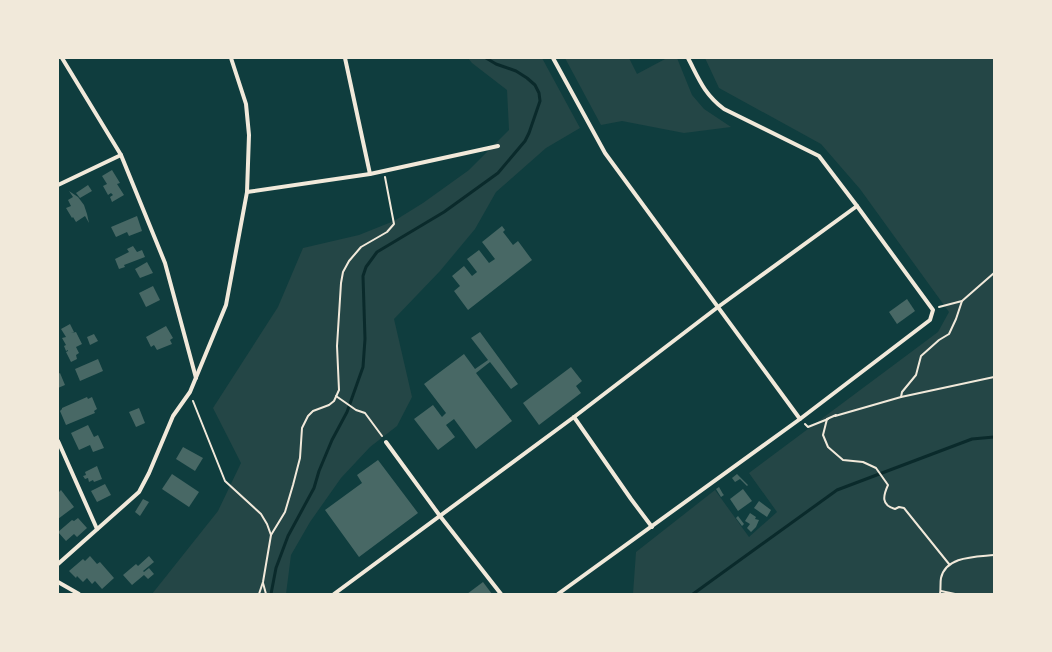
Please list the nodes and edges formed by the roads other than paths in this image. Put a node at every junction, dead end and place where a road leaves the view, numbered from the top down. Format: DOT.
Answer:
graph roads {
  1 [pos="62,58"];
  2 [pos="231,58"];
  3 [pos="345,58"];
  4 [pos="553,58"];
  5 [pos="688,58"];
  6 [pos="498,146"];
  7 [pos="121,155"];
  8 [pos="370,174"];
  9 [pos="58,185"];
  10 [pos="247,192"];
  11 [pos="857,206"];
  12 [pos="718,307"];
  13 [pos="196,378"];
  14 [pos="574,417"];
  15 [pos="800,419"];
  16 [pos="58,441"];
  17 [pos="386,442"];
  18 [pos="440,516"];
  19 [pos="652,527"];
  20 [pos="97,529"];
  21 [pos="58,564"];
  22 [pos="58,582"];
  23 [pos="79,594"];
  24 [pos="334,594"];
  25 [pos="501,594"];
  26 [pos="558,594"];
  1 -- 7 [label="street"];
  2 -- 10 [label="street"];
  3 -- 8 [label="street"];
  4 -- 12 [label="street"];
  5 -- 11 [label="street"];
  6 -- 8 [label="street"];
  7 -- 9 [label="street"];
  7 -- 13 [label="street"];
  8 -- 10 [label="street"];
  10 -- 13 [label="street"];
  11 -- 12 [label="street"];
  11 -- 15 [label="street"];
  12 -- 14 [label="street"];
  12 -- 15 [label="street"];
  13 -- 20 [label="street"];
  14 -- 18 [label="street"];
  14 -- 19 [label="street"];
  15 -- 19 [label="street"];
  16 -- 20 [label="street"];
  17 -- 18 [label="street"];
  18 -- 24 [label="street"];
  18 -- 25 [label="street"];
  19 -- 26 [label="street"];
  20 -- 21 [label="street"];
  22 -- 23 [label="street"];
}
